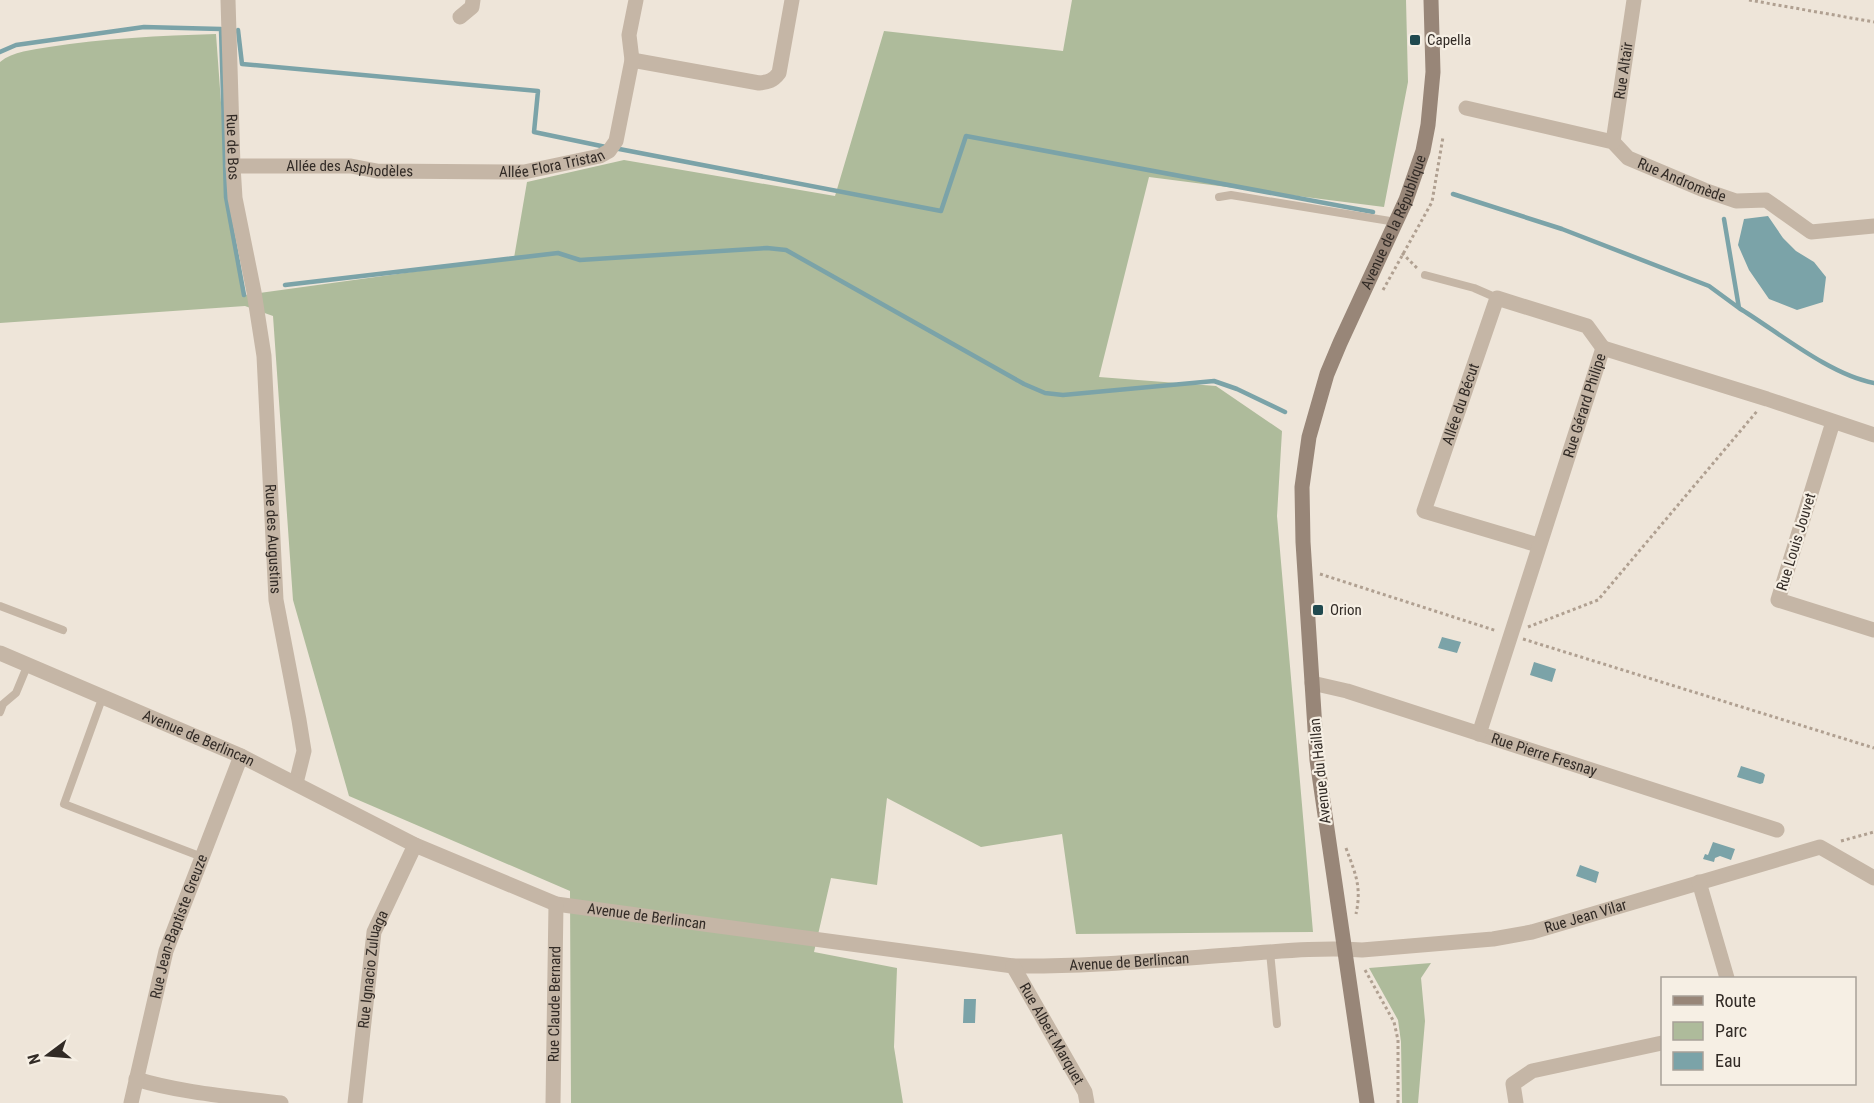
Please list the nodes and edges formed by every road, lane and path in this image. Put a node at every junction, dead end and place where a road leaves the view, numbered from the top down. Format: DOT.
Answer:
graph roads {
  1 [pos="228,0"];
  2 [pos="473,0"];
  3 [pos="636,0"];
  4 [pos="792,0"];
  5 [pos="1431,0"];
  6 [pos="1634,0"];
  7 [pos="1749,0"];
  8 [pos="460,17"];
  9 [pos="1874,22"];
  10 [pos="632,60"];
  11 [pos="1466,108"];
  12 [pos="1444,129"];
  13 [pos="1612,142"];
  14 [pos="233,166"];
  15 [pos="468,172"];
  16 [pos="1219,197"];
  17 [pos="1396,222"];
  18 [pos="1874,226"];
  19 [pos="1402,254"];
  20 [pos="1425,275"];
  21 [pos="1383,290"];
  22 [pos="254,292"];
  23 [pos="1497,298"];
  24 [pos="1603,348"];
  25 [pos="1767,399"];
  26 [pos="1833,422"];
  27 [pos="1874,435"];
  28 [pos="1309,437"];
  29 [pos="1538,545"];
  30 [pos="1319,583"];
  31 [pos="0,606"];
  32 [pos="63,630"];
  33 [pos="1874,630"];
  34 [pos="1509,634"];
  35 [pos="0,652"];
  36 [pos="27,664"];
  37 [pos="1312,683"];
  38 [pos="103,696"];
  39 [pos="0,711"];
  40 [pos="1479,734"];
  41 [pos="1874,748"];
  42 [pos="241,756"];
  43 [pos="296,783"];
  44 [pos="1777,830"];
  45 [pos="1874,832"];
  46 [pos="415,844"];
  47 [pos="1346,846"];
  48 [pos="1820,847"];
  49 [pos="202,857"];
  50 [pos="1874,878"];
  51 [pos="1699,882"];
  52 [pos="555,904"];
  53 [pos="1356,920"];
  54 [pos="1344,949"];
  55 [pos="1362,950"];
  56 [pos="1270,952"];
  57 [pos="1013,966"];
  58 [pos="1727,977"];
  59 [pos="1277,1024"];
  60 [pos="1661,1043"];
  61 [pos="136,1079"];
  62 [pos="131,1103"];
  63 [pos="281,1103"];
  64 [pos="355,1103"];
  65 [pos="554,1103"];
  66 [pos="1087,1103"];
  67 [pos="1367,1103"];
  68 [pos="1398,1103"];
  69 [pos="1516,1103"];
  1 -- 14 [label="street, Rue de Bos"];
  2 -- 8 [label="street"];
  3 -- 10 [label="street, Allée Flora Tristan"];
  4 -- 10 [label="street"];
  5 -- 17 [label="street, Avenue de la République"];
  6 -- 13 [label="street, Rue Altaïr"];
  7 -- 9 [label="path"];
  10 -- 15 [label="street, Allée Flora Tristan"];
  11 -- 13 [label="street, Rue Andromède"];
  12 -- 19 [label="path"];
  13 -- 18 [label="street, Rue Andromède"];
  14 -- 15 [label="street, Allée des Asphodèles"];
  14 -- 22 [label="street, Rue de Bos"];
  16 -- 17 [label="lane"];
  17 -- 28 [label="street, Avenue de la République"];
  19 -- 20 [label="path"];
  19 -- 21 [label="path"];
  20 -- 23 [label="lane"];
  22 -- 43 [label="street, Rue des Augustins"];
  23 -- 24 [label="street"];
  23 -- 29 [label="street, Allée du Bécut"];
  24 -- 25 [label="street, Rue Gérard Philipe"];
  24 -- 29 [label="street, Rue Gérard Philipe"];
  25 -- 26 [label="street, Rue Gérard Philipe"];
  25 -- 34 [label="path"];
  26 -- 27 [label="street, Rue Gérard Philipe"];
  26 -- 33 [label="street, Rue Louis Jouvet"];
  28 -- 37 [label="street, Avenue du Haillan"];
  29 -- 34 [label="street, Rue Gérard Philipe"];
  30 -- 34 [label="path"];
  31 -- 32 [label="lane"];
  34 -- 40 [label="street, Rue Gérard Philipe"];
  34 -- 41 [label="path"];
  35 -- 36 [label="street, Avenue de Berlincan"];
  36 -- 38 [label="street, Avenue de Berlincan"];
  36 -- 39 [label="lane"];
  37 -- 40 [label="street, Rue Pierre Fresnay"];
  37 -- 54 [label="street, Avenue du Haillan"];
  38 -- 42 [label="street, Avenue de Berlincan"];
  38 -- 49 [label="lane"];
  40 -- 44 [label="street, Rue Pierre Fresnay"];
  42 -- 43 [label="street, Avenue de Berlincan"];
  42 -- 49 [label="street, Rue Jean-Baptiste Greuze"];
  43 -- 46 [label="street, Avenue de Berlincan"];
  45 -- 48 [label="path"];
  46 -- 52 [label="street, Avenue de Berlincan"];
  46 -- 64 [label="street, Rue Ignacio Zuluaga"];
  47 -- 53 [label="path"];
  48 -- 50 [label="street"];
  48 -- 51 [label="street, Rue Jean Vilar"];
  49 -- 61 [label="street, Rue Jean-Baptiste Greuze"];
  51 -- 55 [label="street, Rue Jean Vilar"];
  51 -- 58 [label="street"];
  52 -- 57 [label="street, Avenue de Berlincan"];
  52 -- 65 [label="street, Rue Claude Bernard"];
  54 -- 55 [label="street, Rue Jean Vilar"];
  54 -- 56 [label="street, Avenue de Berlincan"];
  54 -- 67 [label="street, Avenue du Haillan"];
  55 -- 68 [label="path"];
  56 -- 57 [label="street, Avenue de Berlincan"];
  56 -- 59 [label="lane"];
  57 -- 66 [label="street, Rue Albert Marquet"];
  60 -- 69 [label="street"];
  61 -- 62 [label="street, Rue Jean-Baptiste Greuze"];
  61 -- 63 [label="street"];
}
